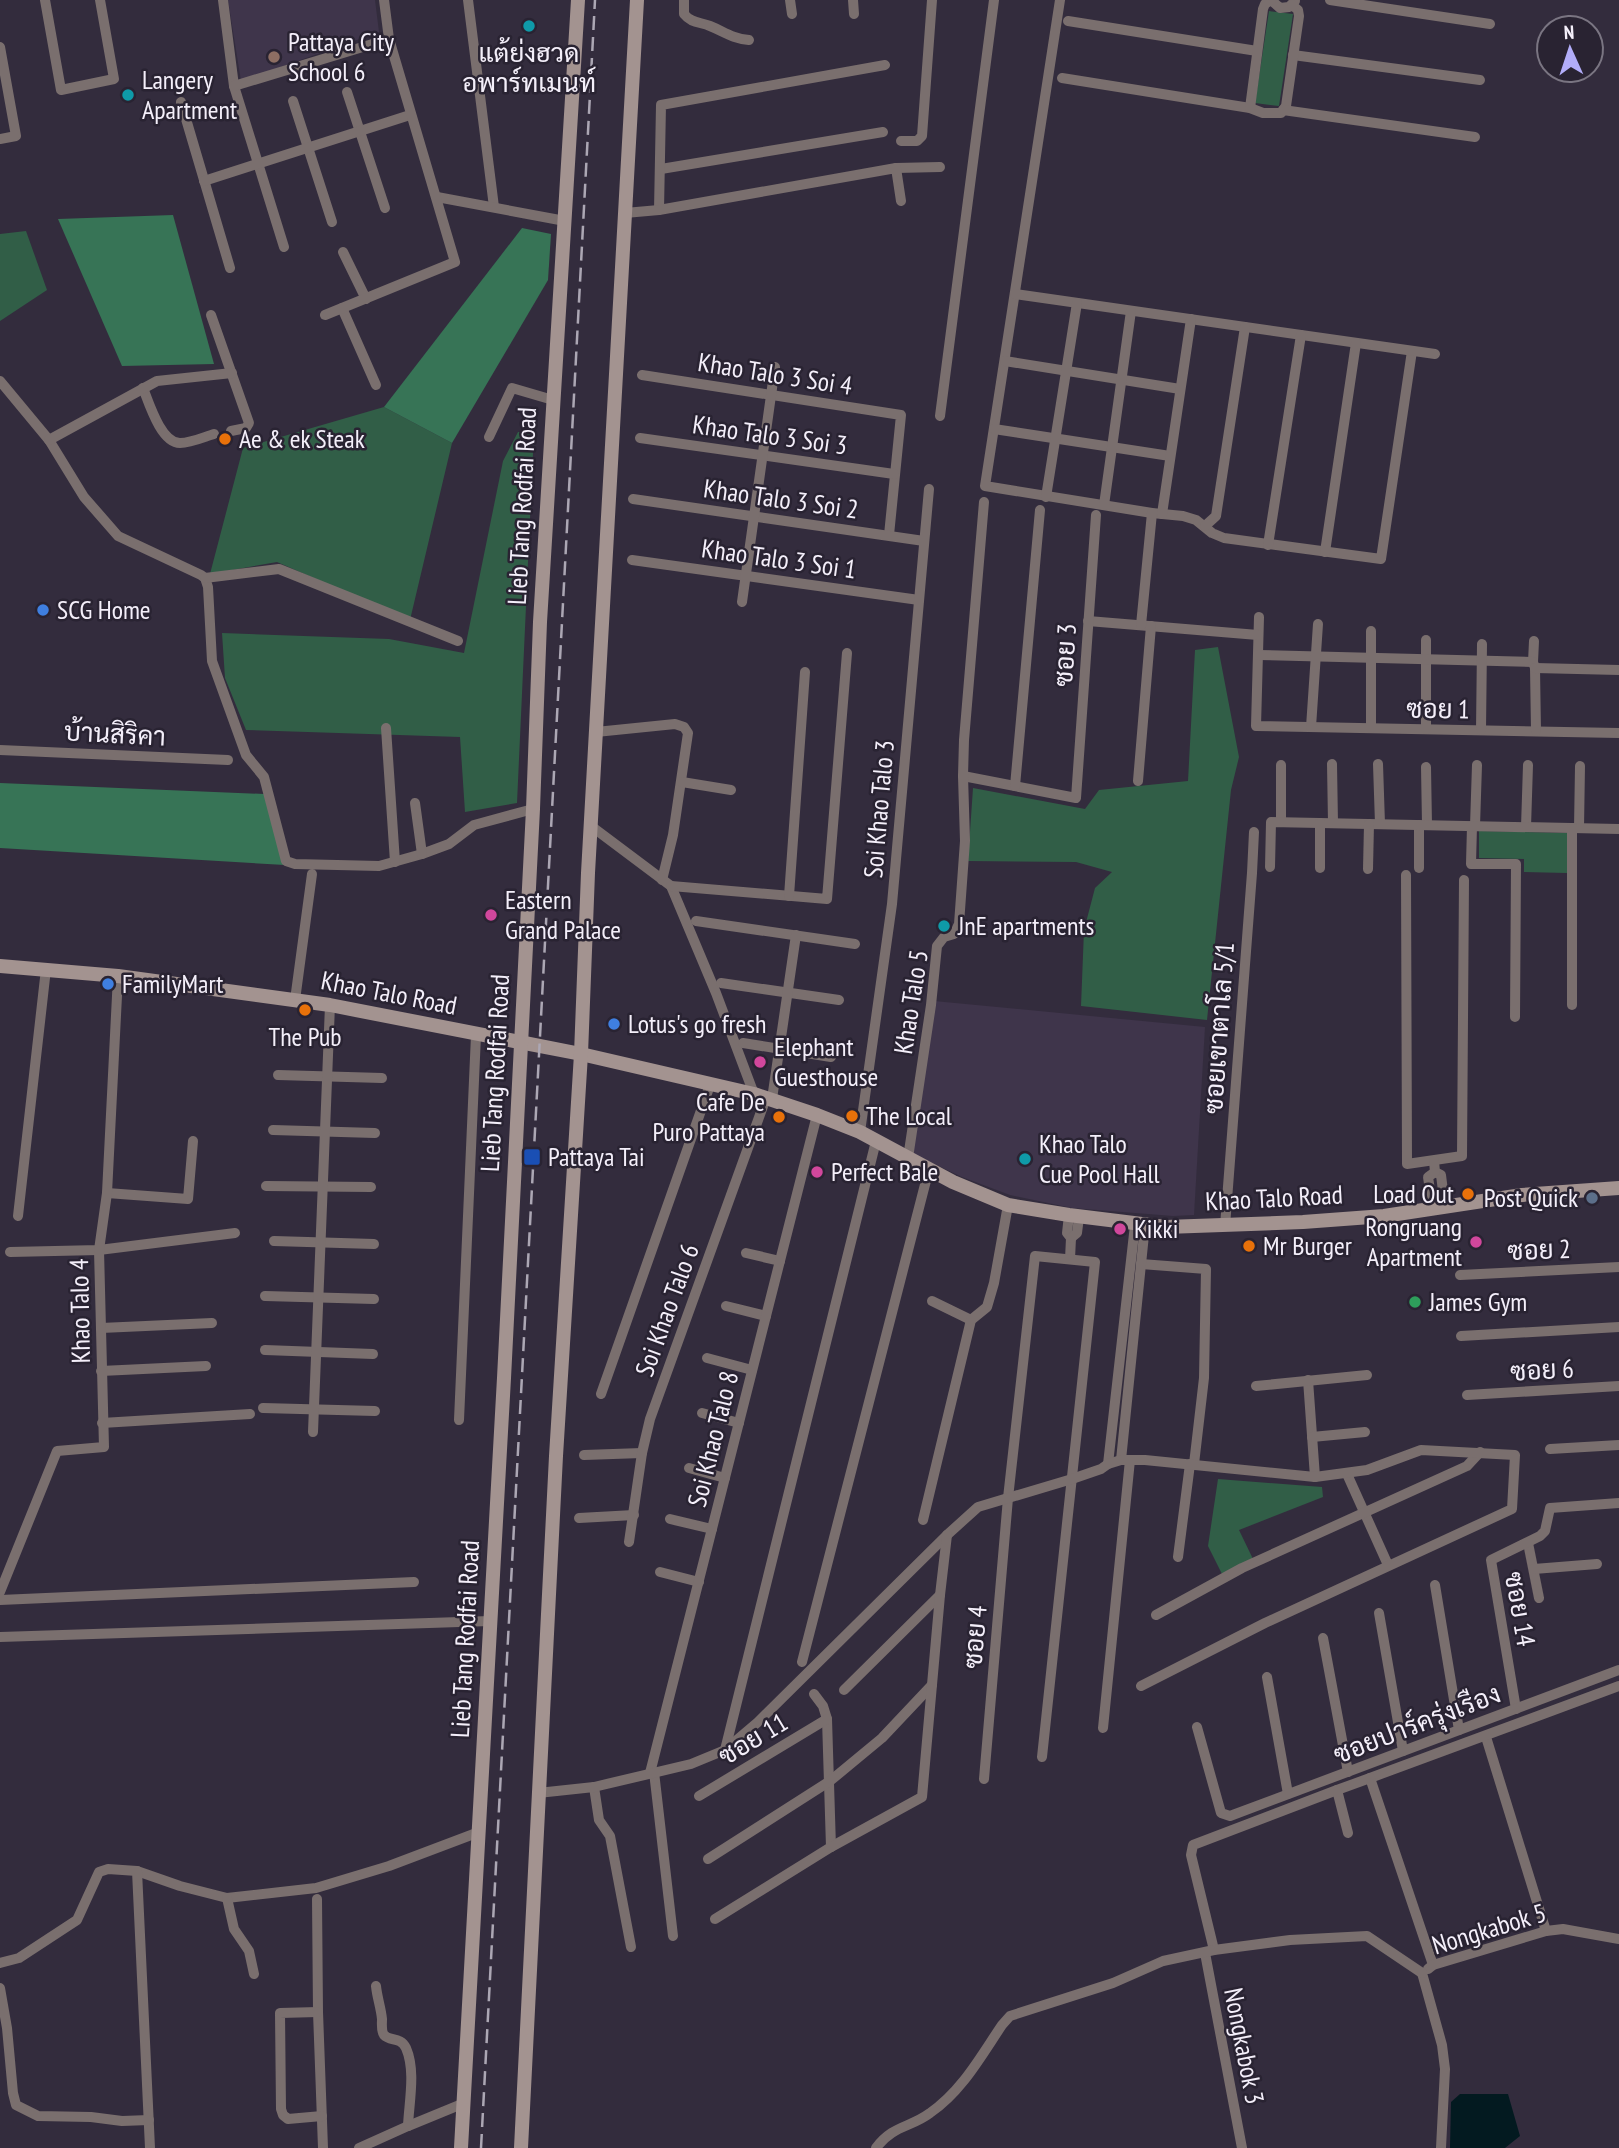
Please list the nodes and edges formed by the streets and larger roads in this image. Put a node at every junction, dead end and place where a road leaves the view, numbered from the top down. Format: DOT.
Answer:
graph roads {
  1 [pos="45,0"];
  2 [pos="100,0"];
  3 [pos="223,0"];
  4 [pos="384,0"];
  5 [pos="468,0"];
  6 [pos="578,0"];
  7 [pos="637,0"];
  8 [pos="684,0"];
  9 [pos="790,0"];
  10 [pos="853,0"];
  11 [pos="932,0"];
  12 [pos="994,0"];
  13 [pos="1060,0"];
  14 [pos="1271,0"];
  15 [pos="1331,0"];
  16 [pos="1294,2"];
  17 [pos="792,14"];
  18 [pos="853,14"];
  19 [pos="1068,21"];
  20 [pos="1490,24"];
  21 [pos="389,39"];
  22 [pos="749,40"];
  23 [pos="0,47"];
  24 [pos="1257,51"];
  25 [pos="1293,55"];
  26 [pos="885,65"];
  27 [pos="1062,78"];
  28 [pos="1480,80"];
  29 [pos="234,86"];
  30 [pos="347,92"];
  31 [pos="293,101"];
  32 [pos="181,102"];
  33 [pos="1250,108"];
  34 [pos="1283,110"];
  35 [pos="411,115"];
  36 [pos="359,132"];
  37 [pos="883,132"];
  38 [pos="1475,137"];
  39 [pos="0,139"];
  40 [pos="901,141"];
  41 [pos="309,149"];
  42 [pos="259,164"];
  43 [pos="940,166"];
  44 [pos="896,168"];
  45 [pos="661,169"];
  46 [pos="204,181"];
  47 [pos="437,197"];
  48 [pos="901,201"];
  49 [pos="494,207"];
  50 [pos="385,208"];
  51 [pos="659,210"];
  52 [pos="625,213"];
  53 [pos="565,221"];
  54 [pos="332,222"];
  55 [pos="284,247"];
  56 [pos="343,252"];
  57 [pos="230,268"];
  58 [pos="1015,294"];
  59 [pos="366,299"];
  60 [pos="1077,303"];
  61 [pos="342,308"];
  62 [pos="1130,311"];
  63 [pos="211,315"];
  64 [pos="325,315"];
  65 [pos="1191,319"];
  66 [pos="1245,327"];
  67 [pos="1301,335"];
  68 [pos="1356,343"];
  69 [pos="1412,351"];
  70 [pos="1435,354"];
  71 [pos="1005,360"];
  72 [pos="775,367"];
  73 [pos="1066,370"];
  74 [pos="232,373"];
  75 [pos="642,375"];
  76 [pos="1121,379"];
  77 [pos="0,381"];
  78 [pos="376,385"];
  79 [pos="143,388"];
  80 [pos="1180,389"];
  81 [pos="771,395"];
  82 [pos="553,400"];
  83 [pos="940,415"];
  84 [pos="994,429"];
  85 [pos="231,431"];
  86 [pos="214,434"];
  87 [pos="489,437"];
  88 [pos="640,438"];
  89 [pos="1056,439"];
  90 [pos="49,440"];
  91 [pos="1112,447"];
  92 [pos="763,456"];
  93 [pos="1171,456"];
  94 [pos="894,474"];
  95 [pos="929,489"];
  96 [pos="1046,497"];
  97 [pos="633,499"];
  98 [pos="984,502"];
  99 [pos="1104,505"];
  100 [pos="1040,509"];
  101 [pos="1157,514"];
  102 [pos="1096,515"];
  103 [pos="755,517"];
  104 [pos="1205,526"];
  105 [pos="889,535"];
  106 [pos="924,541"];
  107 [pos="1268,545"];
  108 [pos="1325,552"];
  109 [pos="632,560"];
  110 [pos="746,576"];
  111 [pos="205,578"];
  112 [pos="919,600"];
  113 [pos="742,602"];
  114 [pos="1259,617"];
  115 [pos="1088,621"];
  116 [pos="1318,624"];
  117 [pos="1146,626"];
  118 [pos="1371,631"];
  119 [pos="1258,635"];
  120 [pos="1426,640"];
  121 [pos="458,641"];
  122 [pos="1534,641"];
  123 [pos="1482,644"];
  124 [pos="847,653"];
  125 [pos="1258,655"];
  126 [pos="1315,656"];
  127 [pos="1370,658"];
  128 [pos="1426,659"];
  129 [pos="1481,661"];
  130 [pos="1534,665"];
  131 [pos="1619,670"];
  132 [pos="805,672"];
  133 [pos="1311,727"];
  134 [pos="386,728"];
  135 [pos="1371,728"];
  136 [pos="1426,729"];
  137 [pos="1480,730"];
  138 [pos="1536,731"];
  139 [pos="596,732"];
  140 [pos="1619,733"];
  141 [pos="0,750"];
  142 [pos="228,760"];
  143 [pos="1332,764"];
  144 [pos="1378,764"];
  145 [pos="1281,765"];
  146 [pos="1477,765"];
  147 [pos="1528,765"];
  148 [pos="1580,766"];
  149 [pos="1426,767"];
  150 [pos="963,776"];
  151 [pos="1139,781"];
  152 [pos="682,782"];
  153 [pos="1015,786"];
  154 [pos="731,790"];
  155 [pos="415,803"];
  156 [pos="533,809"];
  157 [pos="1281,822"];
  158 [pos="1320,823"];
  159 [pos="1333,823"];
  160 [pos="1374,824"];
  161 [pos="1423,825"];
  162 [pos="591,826"];
  163 [pos="1474,826"];
  164 [pos="1525,827"];
  165 [pos="1576,828"];
  166 [pos="1619,829"];
  167 [pos="1254,832"];
  168 [pos="422,854"];
  169 [pos="395,862"];
  170 [pos="1270,867"];
  171 [pos="1320,868"];
  172 [pos="1419,868"];
  173 [pos="1368,869"];
  174 [pos="312,874"];
  175 [pos="1406,875"];
  176 [pos="1464,880"];
  177 [pos="667,883"];
  178 [pos="789,896"];
  179 [pos="696,921"];
  180 [pos="796,935"];
  181 [pos="855,944"];
  182 [pos="0,966"];
  183 [pos="47,969"];
  184 [pos="118,976"];
  185 [pos="721,983"];
  186 [pos="787,993"];
  187 [pos="295,1000"];
  188 [pos="839,1000"];
  189 [pos="330,1005"];
  190 [pos="1572,1005"];
  191 [pos="1515,1017"];
  192 [pos="476,1035"];
  193 [pos="521,1043"];
  194 [pos="743,1044"];
  195 [pos="779,1049"];
  196 [pos="580,1054"];
  197 [pos="831,1057"];
  198 [pos="278,1075"];
  199 [pos="327,1076"];
  200 [pos="382,1078"];
  201 [pos="709,1085"];
  202 [pos="764,1097"];
  203 [pos="817,1115"];
  204 [pos="273,1130"];
  205 [pos="325,1132"];
  206 [pos="860,1132"];
  207 [pos="375,1133"];
  208 [pos="193,1141"];
  209 [pos="876,1141"];
  210 [pos="908,1158"];
  211 [pos="1434,1166"];
  212 [pos="929,1169"];
  213 [pos="266,1186"];
  214 [pos="323,1186"];
  215 [pos="371,1187"];
  216 [pos="1619,1188"];
  217 [pos="107,1193"];
  218 [pos="1008,1205"];
  219 [pos="1439,1209"];
  220 [pos="18,1216"];
  221 [pos="1074,1216"];
  222 [pos="1140,1225"];
  223 [pos="1225,1226"];
  224 [pos="235,1233"];
  225 [pos="274,1241"];
  226 [pos="321,1242"];
  227 [pos="374,1244"];
  228 [pos="99,1250"];
  229 [pos="10,1252"];
  230 [pos="746,1253"];
  231 [pos="1070,1259"];
  232 [pos="780,1261"];
  233 [pos="1141,1264"];
  234 [pos="1619,1267"];
  235 [pos="1460,1275"];
  236 [pos="265,1296"];
  237 [pos="318,1298"];
  238 [pos="374,1299"];
  239 [pos="932,1301"];
  240 [pos="726,1306"];
  241 [pos="766,1316"];
  242 [pos="971,1320"];
  243 [pos="212,1323"];
  244 [pos="1619,1327"];
  245 [pos="101,1328"];
  246 [pos="1461,1336"];
  247 [pos="265,1350"];
  248 [pos="316,1352"];
  249 [pos="373,1354"];
  250 [pos="707,1358"];
  251 [pos="206,1366"];
  252 [pos="102,1370"];
  253 [pos="752,1370"];
  254 [pos="1367,1375"];
  255 [pos="1308,1380"];
  256 [pos="1256,1386"];
  257 [pos="1619,1386"];
  258 [pos="601,1394"];
  259 [pos="1466,1395"];
  260 [pos="263,1408"];
  261 [pos="314,1409"];
  262 [pos="375,1411"];
  263 [pos="702,1413"];
  264 [pos="250,1414"];
  265 [pos="459,1420"];
  266 [pos="102,1423"];
  267 [pos="739,1423"];
  268 [pos="313,1432"];
  269 [pos="1365,1432"];
  270 [pos="1312,1437"];
  271 [pos="1619,1445"];
  272 [pos="1550,1449"];
  273 [pos="1480,1452"];
  274 [pos="642,1453"];
  275 [pos="584,1455"];
  276 [pos="1126,1460"];
  277 [pos="1108,1464"];
  278 [pos="1192,1464"];
  279 [pos="689,1468"];
  280 [pos="1347,1474"];
  281 [pos="1315,1477"];
  282 [pos="725,1478"];
  283 [pos="1072,1479"];
  284 [pos="1008,1498"];
  285 [pos="1619,1503"];
  286 [pos="1363,1512"];
  287 [pos="634,1515"];
  288 [pos="579,1518"];
  289 [pos="670,1519"];
  290 [pos="923,1520"];
  291 [pos="712,1529"];
  292 [pos="947,1535"];
  293 [pos="629,1542"];
  294 [pos="1528,1542"];
  295 [pos="1178,1557"];
  296 [pos="1597,1564"];
  297 [pos="1388,1565"];
  298 [pos="1534,1569"];
  299 [pos="660,1572"];
  300 [pos="414,1582"];
  301 [pos="699,1582"];
  302 [pos="1435,1585"];
  303 [pos="0,1592"];
  304 [pos="940,1595"];
  305 [pos="1539,1598"];
  306 [pos="0,1600"];
  307 [pos="1379,1612"];
  308 [pos="1156,1615"];
  309 [pos="490,1621"];
  310 [pos="0,1637"];
  311 [pos="1323,1638"];
  312 [pos="802,1662"];
  313 [pos="1619,1670"];
  314 [pos="1267,1677"];
  315 [pos="932,1685"];
  316 [pos="1141,1686"];
  317 [pos="1619,1686"];
  318 [pos="844,1690"];
  319 [pos="814,1694"];
  320 [pos="1516,1709"];
  321 [pos="827,1719"];
  322 [pos="1197,1727"];
  323 [pos="1103,1728"];
  324 [pos="1459,1730"];
  325 [pos="1486,1737"];
  326 [pos="725,1750"];
  327 [pos="1403,1751"];
  328 [pos="1042,1757"];
  329 [pos="1348,1772"];
  330 [pos="652,1773"];
  331 [pos="1370,1778"];
  332 [pos="984,1779"];
  333 [pos="830,1781"];
  334 [pos="594,1787"];
  335 [pos="1337,1790"];
  336 [pos="538,1793"];
  337 [pos="1288,1794"];
  338 [pos="699,1796"];
  339 [pos="479,1832"];
  340 [pos="1348,1833"];
  341 [pos="831,1847"];
  342 [pos="708,1859"];
  343 [pos="137,1871"];
  344 [pos="227,1898"];
  345 [pos="317,1899"];
  346 [pos="715,1919"];
  347 [pos="1546,1931"];
  348 [pos="673,1936"];
  349 [pos="1619,1939"];
  350 [pos="631,1947"];
  351 [pos="1209,1951"];
  352 [pos="0,1963"];
  353 [pos="1433,1965"];
  354 [pos="1422,1973"];
  355 [pos="254,1974"];
  356 [pos="376,1986"];
  357 [pos="0,1988"];
  358 [pos="318,2012"];
  359 [pos="464,2103"];
  360 [pos="322,2116"];
  361 [pos="149,2120"];
  362 [pos="408,2126"];
  363 [pos="150,2148"];
  364 [pos="323,2148"];
  365 [pos="359,2148"];
  366 [pos="461,2148"];
  367 [pos="521,2148"];
  368 [pos="876,2148"];
  369 [pos="1242,2148"];
  370 [pos="1441,2148"];
  1 -- 2 [label="street"];
  3 -- 29 [label="street"];
  4 -- 21 [label="street"];
  5 -- 49 [label="street"];
  6 -- 53 [label="street, Lieb Tang Rodfai Road"];
  7 -- 52 [label="street"];
  8 -- 22 [label="street"];
  9 -- 17 [label="street"];
  10 -- 18 [label="street"];
  11 -- 40 [label="street"];
  12 -- 83 [label="street"];
  13 -- 58 [label="street"];
  14 -- 16 [label="street"];
  14 -- 24 [label="street"];
  15 -- 20 [label="street"];
  16 -- 25 [label="street"];
  19 -- 24 [label="street"];
  21 -- 29 [label="street"];
  21 -- 35 [label="street"];
  23 -- 39 [label="street"];
  24 -- 33 [label="street"];
  25 -- 28 [label="street"];
  25 -- 34 [label="street"];
  26 -- 45 [label="street"];
  27 -- 33 [label="street"];
  29 -- 42 [label="street"];
  30 -- 36 [label="street"];
  31 -- 41 [label="street"];
  32 -- 46 [label="street"];
  33 -- 34 [label="street"];
  34 -- 38 [label="street"];
  35 -- 36 [label="street"];
  35 -- 47 [label="street"];
  36 -- 41 [label="street"];
  36 -- 50 [label="street"];
  37 -- 45 [label="street"];
  41 -- 42 [label="street"];
  41 -- 54 [label="street"];
  42 -- 46 [label="street"];
  42 -- 55 [label="street"];
  43 -- 44 [label="street"];
  44 -- 48 [label="street"];
  44 -- 51 [label="street"];
  45 -- 51 [label="street"];
  46 -- 57 [label="street"];
  47 -- 49 [label="street"];
  47 -- 59 [label="street"];
  49 -- 53 [label="street"];
  51 -- 52 [label="street"];
  52 -- 139 [label="street"];
  53 -- 82 [label="street, Lieb Tang Rodfai Road"];
  56 -- 59 [label="street"];
  58 -- 60 [label="street"];
  58 -- 71 [label="street"];
  59 -- 61 [label="street"];
  60 -- 62 [label="street"];
  60 -- 73 [label="street"];
  61 -- 64 [label="street"];
  61 -- 78 [label="street"];
  62 -- 65 [label="street"];
  62 -- 76 [label="street"];
  63 -- 74 [label="street"];
  65 -- 66 [label="street"];
  65 -- 80 [label="street"];
  66 -- 67 [label="street"];
  66 -- 104 [label="street"];
  67 -- 68 [label="street"];
  67 -- 107 [label="street"];
  68 -- 69 [label="street"];
  68 -- 108 [label="street"];
  69 -- 70 [label="street"];
  69 -- 108 [label="street"];
  71 -- 73 [label="street"];
  71 -- 84 [label="street"];
  72 -- 81 [label="street"];
  73 -- 76 [label="street"];
  73 -- 89 [label="street"];
  74 -- 79 [label="street"];
  74 -- 85 [label="street"];
  75 -- 81 [label="street, Khao Talo 3 Soi 4"];
  76 -- 80 [label="street"];
  76 -- 91 [label="street"];
  77 -- 90 [label="street"];
  79 -- 86 [label="street"];
  79 -- 90 [label="street"];
  80 -- 93 [label="street"];
  81 -- 92 [label="street"];
  81 -- 94 [label="street, Khao Talo 3 Soi 4"];
  82 -- 87 [label="street"];
  82 -- 156 [label="street, Lieb Tang Rodfai Road"];
  84 -- 89 [label="street"];
  84 -- 96 [label="street"];
  88 -- 92 [label="street, Khao Talo 3 Soi 3"];
  89 -- 91 [label="street"];
  89 -- 96 [label="street"];
  90 -- 111 [label="street"];
  91 -- 93 [label="street"];
  91 -- 99 [label="street"];
  92 -- 94 [label="street, Khao Talo 3 Soi 3"];
  92 -- 103 [label="street"];
  93 -- 101 [label="street"];
  94 -- 105 [label="street"];
  95 -- 106 [label="street, Soi Khao Talo 3"];
  96 -- 99 [label="street"];
  97 -- 103 [label="street, Khao Talo 3 Soi 2"];
  98 -- 150 [label="street, Khao Talo 5"];
  99 -- 101 [label="street"];
  100 -- 153 [label="street"];
  101 -- 104 [label="street"];
  101 -- 117 [label="street"];
  102 -- 115 [label="street, ซอย 3"];
  103 -- 105 [label="street, Khao Talo 3 Soi 2"];
  103 -- 110 [label="street"];
  104 -- 107 [label="street"];
  105 -- 106 [label="street, Khao Talo 3 Soi 2"];
  106 -- 112 [label="street, Soi Khao Talo 3"];
  107 -- 108 [label="street"];
  109 -- 110 [label="street, Khao Talo 3 Soi 1"];
  110 -- 112 [label="street, Khao Talo 3 Soi 1"];
  110 -- 113 [label="street"];
  111 -- 121 [label="street"];
  111 -- 169 [label="street"];
  112 -- 206 [label="street, Soi Khao Talo 3"];
  114 -- 119 [label="street"];
  115 -- 117 [label="street"];
  115 -- 153 [label="street, ซอย 3"];
  116 -- 126 [label="street"];
  117 -- 119 [label="street"];
  117 -- 151 [label="street"];
  118 -- 127 [label="street"];
  119 -- 125 [label="street"];
  120 -- 128 [label="street"];
  122 -- 130 [label="street"];
  123 -- 129 [label="street"];
  124 -- 178 [label="street"];
  125 -- 126 [label="street"];
  125 -- 133 [label="street, ซอย 1"];
  126 -- 127 [label="street"];
  126 -- 133 [label="street"];
  127 -- 128 [label="street"];
  127 -- 135 [label="street"];
  128 -- 129 [label="street"];
  128 -- 136 [label="street"];
  129 -- 130 [label="street"];
  129 -- 137 [label="street"];
  130 -- 131 [label="street"];
  130 -- 138 [label="street"];
  132 -- 178 [label="street"];
  133 -- 135 [label="street, ซอย 1"];
  134 -- 169 [label="street"];
  135 -- 136 [label="street, ซอย 1"];
  136 -- 137 [label="street, ซอย 1"];
  137 -- 138 [label="street, ซอย 1"];
  138 -- 140 [label="street, ซอย 1"];
  139 -- 152 [label="street"];
  139 -- 162 [label="street"];
  141 -- 142 [label="street, บ้านสิริคา"];
  143 -- 159 [label="street"];
  144 -- 160 [label="street"];
  145 -- 157 [label="street"];
  146 -- 163 [label="street"];
  147 -- 164 [label="street"];
  148 -- 165 [label="street"];
  149 -- 161 [label="street"];
  150 -- 153 [label="street"];
  150 -- 210 [label="street, Khao Talo 5"];
  152 -- 154 [label="street"];
  152 -- 177 [label="street"];
  155 -- 168 [label="street"];
  156 -- 168 [label="street"];
  156 -- 193 [label="street, Lieb Tang Rodfai Road"];
  157 -- 158 [label="street"];
  157 -- 170 [label="street"];
  158 -- 159 [label="street"];
  158 -- 171 [label="street"];
  159 -- 160 [label="street"];
  160 -- 161 [label="street"];
  160 -- 173 [label="street"];
  161 -- 163 [label="street"];
  161 -- 172 [label="street"];
  162 -- 177 [label="street"];
  162 -- 196 [label="street"];
  163 -- 164 [label="street"];
  163 -- 191 [label="street"];
  164 -- 165 [label="street"];
  165 -- 166 [label="street"];
  165 -- 190 [label="street"];
  167 -- 223 [label="street, ซอยเขาตาโล 5/1"];
  168 -- 169 [label="street"];
  174 -- 187 [label="street"];
  175 -- 211 [label="street"];
  176 -- 211 [label="street"];
  177 -- 178 [label="street"];
  177 -- 202 [label="street"];
  179 -- 180 [label="street"];
  180 -- 181 [label="street"];
  180 -- 186 [label="street, Soi Khao Talo 6"];
  182 -- 183 [label="street, Khao Talo Road"];
  183 -- 184 [label="street, Khao Talo Road"];
  183 -- 220 [label="street"];
  184 -- 187 [label="street, Khao Talo Road"];
  184 -- 217 [label="street, Khao Talo 4"];
  185 -- 186 [label="street"];
  186 -- 188 [label="street"];
  186 -- 195 [label="street, Soi Khao Talo 6"];
  187 -- 189 [label="street, Khao Talo Road"];
  189 -- 192 [label="street, Khao Talo Road"];
  189 -- 199 [label="street"];
  192 -- 193 [label="street, Khao Talo Road"];
  192 -- 265 [label="street"];
  193 -- 196 [label="street, Khao Talo Road"];
  193 -- 309 [label="street, Lieb Tang Rodfai Road"];
  194 -- 195 [label="street"];
  195 -- 197 [label="street"];
  195 -- 202 [label="street, Soi Khao Talo 6"];
  196 -- 201 [label="street, Khao Talo Road"];
  196 -- 336 [label="street"];
  198 -- 199 [label="street"];
  199 -- 200 [label="street"];
  199 -- 205 [label="street"];
  201 -- 202 [label="street, Khao Talo Road"];
  201 -- 258 [label="street"];
  202 -- 203 [label="street, Khao Talo Road"];
  202 -- 274 [label="street, Soi Khao Talo 6"];
  203 -- 206 [label="street, Khao Talo Road"];
  203 -- 232 [label="street, Soi Khao Talo 8"];
  204 -- 205 [label="street"];
  205 -- 207 [label="street"];
  205 -- 214 [label="street"];
  206 -- 209 [label="street, Khao Talo Road"];
  208 -- 217 [label="street"];
  209 -- 210 [label="street, Khao Talo Road"];
  209 -- 326 [label="street"];
  210 -- 212 [label="street, Khao Talo Road"];
  211 -- 219 [label="street"];
  212 -- 218 [label="street, Khao Talo Road"];
  212 -- 312 [label="street"];
  213 -- 214 [label="street"];
  214 -- 215 [label="street"];
  214 -- 226 [label="street"];
  216 -- 219 [label="street, Khao Talo Road"];
  217 -- 228 [label="street, Khao Talo 4"];
  218 -- 221 [label="street, Khao Talo Road"];
  218 -- 242 [label="street"];
  219 -- 223 [label="street, Khao Talo Road"];
  221 -- 222 [label="street, Khao Talo Road"];
  221 -- 231 [label="street"];
  222 -- 223 [label="street, Khao Talo Road"];
  222 -- 233 [label="street"];
  222 -- 277 [label="street"];
  224 -- 228 [label="street"];
  225 -- 226 [label="street"];
  226 -- 227 [label="street"];
  226 -- 237 [label="street"];
  228 -- 229 [label="street"];
  228 -- 245 [label="street, Khao Talo 4"];
  230 -- 232 [label="street"];
  231 -- 283 [label="street"];
  231 -- 284 [label="street, ซอย 4"];
  232 -- 241 [label="street, Soi Khao Talo 8"];
  233 -- 276 [label="street"];
  233 -- 278 [label="street"];
  234 -- 235 [label="street, ซอย 2"];
  236 -- 237 [label="street"];
  237 -- 238 [label="street"];
  237 -- 248 [label="street"];
  239 -- 242 [label="street"];
  240 -- 241 [label="street"];
  241 -- 253 [label="street, Soi Khao Talo 8"];
  242 -- 290 [label="street"];
  243 -- 245 [label="street"];
  244 -- 246 [label="street"];
  245 -- 252 [label="street, Khao Talo 4"];
  247 -- 248 [label="street"];
  248 -- 249 [label="street"];
  248 -- 261 [label="street"];
  250 -- 253 [label="street"];
  251 -- 252 [label="street"];
  252 -- 266 [label="street, Khao Talo 4"];
  253 -- 267 [label="street, Soi Khao Talo 8"];
  254 -- 255 [label="street"];
  255 -- 256 [label="street"];
  255 -- 270 [label="street"];
  257 -- 259 [label="street, ซอย 6"];
  260 -- 261 [label="street"];
  261 -- 262 [label="street"];
  261 -- 268 [label="street"];
  263 -- 267 [label="street"];
  264 -- 266 [label="street"];
  266 -- 303 [label="street, Khao Talo 4"];
  267 -- 282 [label="street, Soi Khao Talo 8"];
  269 -- 270 [label="street"];
  270 -- 281 [label="street"];
  271 -- 272 [label="street"];
  273 -- 280 [label="street"];
  273 -- 286 [label="street"];
  273 -- 297 [label="street"];
  274 -- 275 [label="street"];
  274 -- 287 [label="street, Soi Khao Talo 6"];
  276 -- 277 [label="street"];
  276 -- 278 [label="street"];
  276 -- 323 [label="street"];
  277 -- 283 [label="street"];
  278 -- 281 [label="street"];
  278 -- 295 [label="street"];
  279 -- 282 [label="street"];
  280 -- 281 [label="street"];
  280 -- 286 [label="street"];
  282 -- 291 [label="street, Soi Khao Talo 8"];
  283 -- 284 [label="street"];
  283 -- 328 [label="street"];
  284 -- 292 [label="street"];
  284 -- 332 [label="street, ซอย 4"];
  285 -- 294 [label="street, ซอย 14"];
  286 -- 297 [label="street"];
  286 -- 308 [label="street"];
  287 -- 288 [label="street"];
  287 -- 293 [label="street, Soi Khao Talo 6"];
  289 -- 291 [label="street"];
  291 -- 301 [label="street, Soi Khao Talo 8"];
  292 -- 304 [label="street"];
  292 -- 326 [label="street"];
  294 -- 298 [label="street"];
  294 -- 320 [label="street, ซอย 14"];
  296 -- 298 [label="street"];
  297 -- 316 [label="street"];
  298 -- 305 [label="street"];
  299 -- 301 [label="street"];
  300 -- 306 [label="street"];
  301 -- 330 [label="street, Soi Khao Talo 8"];
  302 -- 324 [label="street"];
  304 -- 315 [label="street"];
  304 -- 318 [label="street"];
  307 -- 327 [label="street"];
  309 -- 310 [label="street"];
  309 -- 339 [label="street, Lieb Tang Rodfai Road"];
  311 -- 329 [label="street"];
  313 -- 320 [label="street, ซอยปาร์ครุ่งเรือง"];
  314 -- 337 [label="street"];
  315 -- 333 [label="street"];
  315 -- 341 [label="street"];
  317 -- 325 [label="street"];
  319 -- 321 [label="street"];
  320 -- 324 [label="street, ซอยปาร์ครุ่งเรือง"];
  321 -- 333 [label="street"];
  321 -- 338 [label="street, ซอย 11"];
  322 -- 337 [label="street, ซอยปาร์ครุ่งเรือง"];
  324 -- 327 [label="street, ซอยปาร์ครุ่งเรือง"];
  325 -- 331 [label="street"];
  325 -- 347 [label="street"];
  326 -- 330 [label="street"];
  327 -- 329 [label="street, ซอยปาร์ครุ่งเรือง"];
  329 -- 337 [label="street, ซอยปาร์ครุ่งเรือง"];
  330 -- 334 [label="street"];
  330 -- 348 [label="street"];
  331 -- 335 [label="street"];
  331 -- 353 [label="street"];
  333 -- 341 [label="street"];
  333 -- 342 [label="street"];
  334 -- 336 [label="street"];
  334 -- 350 [label="street"];
  335 -- 340 [label="street"];
  335 -- 351 [label="street, Nongkabok 3"];
  336 -- 367 [label="street"];
  339 -- 344 [label="street"];
  339 -- 359 [label="street, Lieb Tang Rodfai Road"];
  341 -- 346 [label="street"];
  343 -- 344 [label="street"];
  343 -- 352 [label="street"];
  343 -- 361 [label="street"];
  344 -- 355 [label="street"];
  345 -- 358 [label="street"];
  347 -- 349 [label="street, Nongkabok 5"];
  347 -- 353 [label="street, Nongkabok 5"];
  351 -- 354 [label="street"];
  351 -- 368 [label="street"];
  351 -- 369 [label="street, Nongkabok 3"];
  353 -- 354 [label="street, Nongkabok 5"];
  354 -- 370 [label="street, Nongkabok 5"];
  356 -- 362 [label="street"];
  357 -- 361 [label="street"];
  358 -- 360 [label="street"];
  358 -- 360 [label="street"];
  359 -- 362 [label="street"];
  359 -- 366 [label="street, Lieb Tang Rodfai Road"];
  360 -- 364 [label="street"];
  361 -- 363 [label="street"];
  362 -- 365 [label="street"];
}
